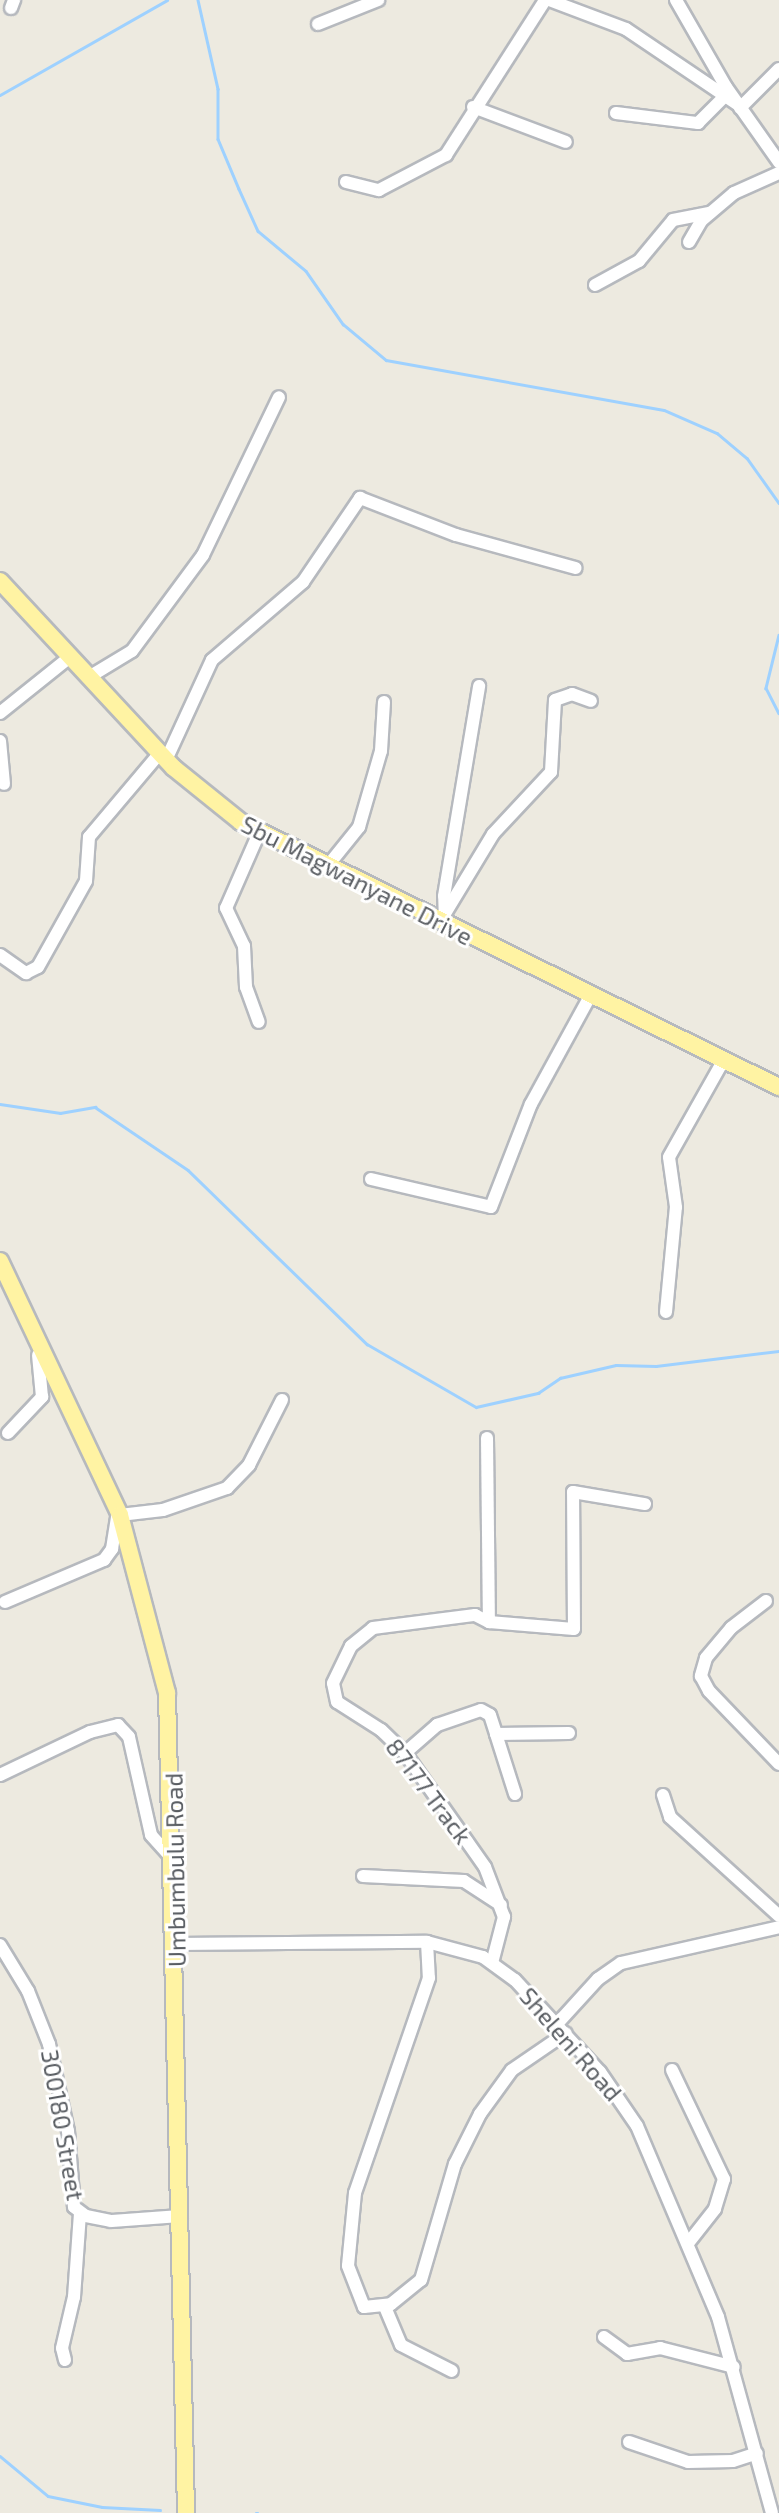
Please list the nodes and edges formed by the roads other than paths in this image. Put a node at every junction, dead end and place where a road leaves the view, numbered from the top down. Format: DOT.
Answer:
graph roads {
  1 [pos="378,0"];
  2 [pos="547,0"];
  3 [pos="676,0"];
  4 [pos="318,24"];
  5 [pos="779,69"];
  6 [pos="725,96"];
  7 [pos="738,106"];
  8 [pos="473,107"];
  9 [pos="616,113"];
  10 [pos="566,142"];
  11 [pos="779,162"];
  12 [pos="779,173"];
  13 [pos="346,182"];
  14 [pos="710,213"];
  15 [pos="689,242"];
  16 [pos="595,285"];
  17 [pos="279,397"];
  18 [pos="576,568"];
  19 [pos="0,581"];
  20 [pos="70,657"];
  21 [pos="89,677"];
  22 [pos="480,686"];
  23 [pos="591,701"];
  24 [pos="384,702"];
  25 [pos="0,713"];
  26 [pos="0,741"];
  27 [pos="163,756"];
  28 [pos="4,784"];
  29 [pos="259,833"];
  30 [pos="326,867"];
  31 [pos="444,919"];
  32 [pos="0,955"];
  33 [pos="589,998"];
  34 [pos="259,1022"];
  35 [pos="722,1063"];
  36 [pos="779,1087"];
  37 [pos="371,1179"];
  38 [pos="0,1261"];
  39 [pos="666,1312"];
  40 [pos="33,1327"];
  41 [pos="282,1400"];
  42 [pos="8,1433"];
  43 [pos="487,1438"];
  44 [pos="645,1504"];
  45 [pos="119,1513"];
  46 [pos="766,1601"];
  47 [pos="5,1602"];
  48 [pos="489,1622"];
  49 [pos="569,1733"];
  50 [pos="496,1734"];
  51 [pos="405,1754"];
  52 [pos="779,1764"];
  53 [pos="0,1775"];
  54 [pos="515,1794"];
  55 [pos="663,1795"];
  56 [pos="175,1863"];
  57 [pos="363,1876"];
  58 [pos="503,1911"];
  59 [pos="779,1916"];
  60 [pos="779,1927"];
  61 [pos="427,1942"];
  62 [pos="177,1944"];
  63 [pos="0,1945"];
  64 [pos="492,1963"];
  65 [pos="561,2029"];
  66 [pos="672,2070"];
  67 [pos="80,2213"];
  68 [pos="181,2216"];
  69 [pos="689,2242"];
  70 [pos="385,2307"];
  71 [pos="604,2337"];
  72 [pos="65,2360"];
  73 [pos="734,2367"];
  74 [pos="452,2371"];
  75 [pos="628,2442"];
  76 [pos="757,2453"];
  77 [pos="186,2513"];
  78 [pos="772,2513"];
  1 -- 4 [label="street"];
  2 -- 6 [label="street"];
  2 -- 8 [label="street"];
  3 -- 7 [label="street"];
  5 -- 7 [label="street"];
  6 -- 7 [label="street"];
  6 -- 9 [label="street"];
  7 -- 11 [label="street"];
  8 -- 10 [label="street"];
  8 -- 13 [label="street"];
  12 -- 14 [label="street"];
  14 -- 15 [label="street"];
  14 -- 16 [label="street"];
  17 -- 21 [label="street"];
  18 -- 27 [label="street"];
  19 -- 20 [label="main road, Sbu Magwanyane Drive"];
  20 -- 21 [label="main road, Sbu Magwanyane Drive"];
  20 -- 25 [label="street"];
  21 -- 27 [label="main road, Sbu Magwanyane Drive"];
  22 -- 31 [label="street"];
  23 -- 31 [label="street"];
  24 -- 30 [label="street"];
  26 -- 28 [label="street"];
  27 -- 29 [label="main road, Sbu Magwanyane Drive"];
  27 -- 32 [label="street"];
  29 -- 30 [label="main road, Sbu Magwanyane Drive"];
  29 -- 34 [label="street"];
  30 -- 31 [label="main road, Sbu Magwanyane Drive"];
  31 -- 33 [label="main road, Sbu Magwanyane Drive"];
  33 -- 35 [label="main road, Sbu Magwanyane Drive"];
  33 -- 37 [label="street"];
  35 -- 36 [label="main road, Sbu Magwanyane Drive"];
  35 -- 39 [label="street"];
  38 -- 40 [label="main road, Umbumbulu Road"];
  40 -- 42 [label="street"];
  40 -- 45 [label="main road, Umbumbulu Road"];
  41 -- 45 [label="street"];
  43 -- 48 [label="street"];
  44 -- 48 [label="street"];
  45 -- 47 [label="street"];
  45 -- 56 [label="main road, Umbumbulu Road"];
  46 -- 52 [label="street"];
  48 -- 51 [label="street, 87177 Track"];
  49 -- 50 [label="street"];
  50 -- 51 [label="street"];
  50 -- 54 [label="street"];
  51 -- 58 [label="street, 87177 Track"];
  53 -- 56 [label="street"];
  55 -- 59 [label="street"];
  56 -- 62 [label="main road, Umbumbulu Road"];
  57 -- 58 [label="street"];
  58 -- 64 [label="street"];
  60 -- 65 [label="street"];
  61 -- 62 [label="street, Sheleni Road"];
  61 -- 64 [label="street, Sheleni Road"];
  61 -- 70 [label="street"];
  62 -- 68 [label="main road, Umbumbulu Road"];
  63 -- 67 [label="street, 300180 Street"];
  64 -- 65 [label="street, Sheleni Road"];
  65 -- 69 [label="street, Sheleni Road"];
  65 -- 70 [label="street"];
  66 -- 69 [label="street"];
  67 -- 68 [label="street, 300180 Street"];
  67 -- 72 [label="street"];
  68 -- 77 [label="main road, Umbumbulu Road"];
  69 -- 73 [label="street, Sheleni Road"];
  70 -- 74 [label="street"];
  71 -- 73 [label="street"];
  73 -- 76 [label="street, Sheleni Road"];
  75 -- 76 [label="street"];
  76 -- 78 [label="street, Sheleni Road"];
}
